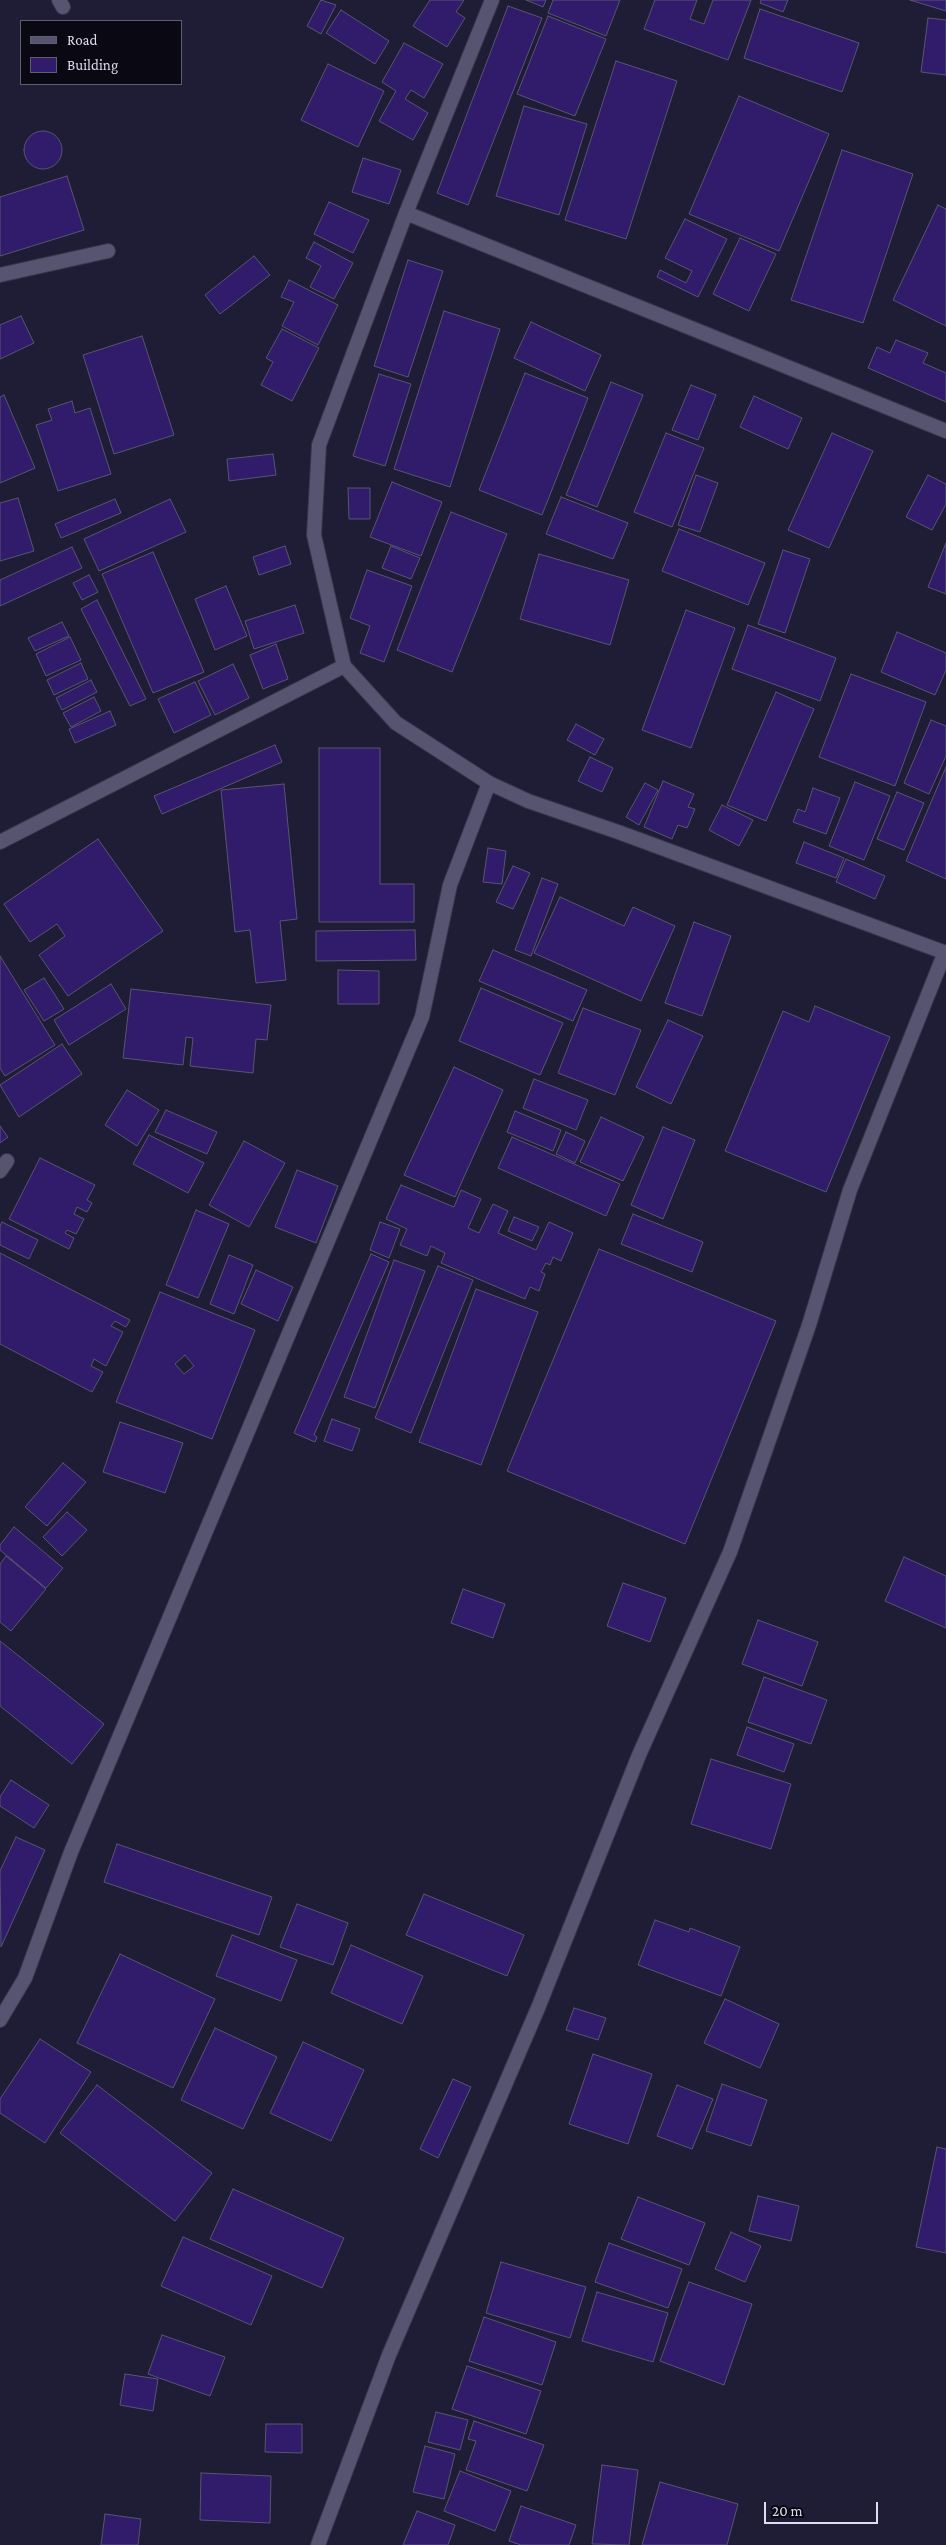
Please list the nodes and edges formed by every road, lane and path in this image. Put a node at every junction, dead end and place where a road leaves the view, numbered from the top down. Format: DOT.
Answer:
graph roads {
  1 [pos="492,0"];
  2 [pos="406,213"];
  3 [pos="108,251"];
  4 [pos="0,275"];
  5 [pos="946,431"];
  6 [pos="344,666"];
  7 [pos="489,783"];
  8 [pos="0,842"];
  9 [pos="945,952"];
  10 [pos="0,2020"];
  11 [pos="318,2545"];
  1 -- 2 [label="street"];
  2 -- 5 [label="street"];
  2 -- 6 [label="street"];
  3 -- 4 [label="street"];
  6 -- 7 [label="street"];
  6 -- 8 [label="street"];
  7 -- 9 [label="street"];
  7 -- 10 [label="street"];
  9 -- 11 [label="street"];
}
